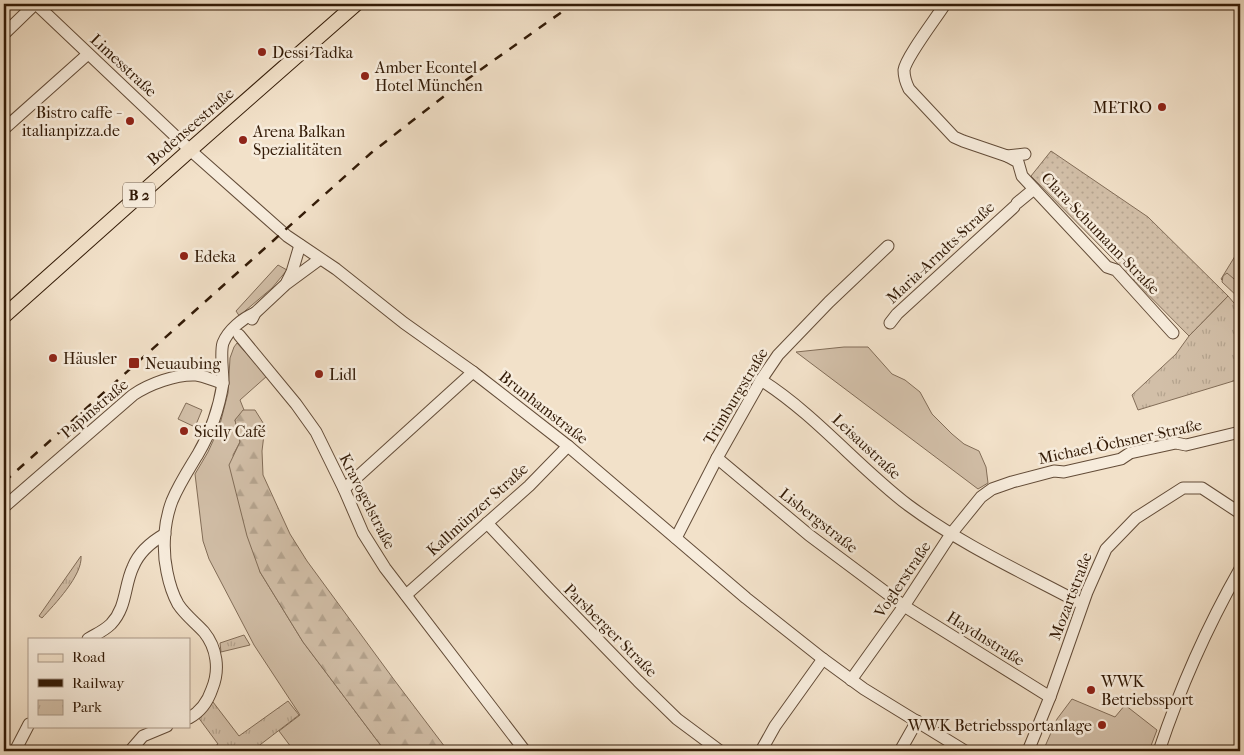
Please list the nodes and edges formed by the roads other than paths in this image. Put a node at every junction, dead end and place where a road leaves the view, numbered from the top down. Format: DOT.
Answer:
graph roads {
  1 [pos="35,4"];
  2 [pos="356,4"];
  3 [pos="946,4"];
  4 [pos="4,34"];
  5 [pos="88,54"];
  6 [pos="4,130"];
  7 [pos="190,150"];
  8 [pos="1025,154"];
  9 [pos="1007,156"];
  10 [pos="1034,189"];
  11 [pos="300,245"];
  12 [pos="888,246"];
  13 [pos="320,259"];
  14 [pos="286,284"];
  15 [pos="255,313"];
  16 [pos="4,316"];
  17 [pos="890,322"];
  18 [pos="1174,333"];
  19 [pos="239,336"];
  20 [pos="223,353"];
  21 [pos="473,372"];
  22 [pos="761,380"];
  23 [pos="223,383"];
  24 [pos="1240,432"];
  25 [pos="568,446"];
  26 [pos="717,458"];
  27 [pos="344,489"];
  28 [pos="981,497"];
  29 [pos="4,507"];
  30 [pos="1240,512"];
  31 [pos="487,523"];
  32 [pos="165,534"];
  33 [pos="951,534"];
  34 [pos="676,538"];
  35 [pos="1240,568"];
  36 [pos="406,595"];
  37 [pos="1082,604"];
  38 [pos="904,606"];
  39 [pos="90,638"];
  40 [pos="823,659"];
  41 [pos="851,680"];
  42 [pos="1050,697"];
  43 [pos="190,717"];
  44 [pos="917,721"];
  45 [pos="28,726"];
  46 [pos="162,728"];
  47 [pos="15,751"];
  48 [pos="130,751"];
  49 [pos="525,751"];
  50 [pos="720,751"];
  51 [pos="761,751"];
  52 [pos="900,751"];
  53 [pos="965,751"];
  54 [pos="1028,751"];
  55 [pos="1159,751"];
  1 -- 4 [label="street"];
  1 -- 5 [label="street, Limesstraße"];
  2 -- 7 [label="main road, Bodenseestraße / B 2"];
  3 -- 9 [label="street"];
  5 -- 6 [label="street"];
  5 -- 7 [label="street, Limesstraße"];
  7 -- 11 [label="street, Brunhamstraße"];
  7 -- 16 [label="main road, Bodenseestraße / B 2"];
  8 -- 9 [label="street"];
  9 -- 10 [label="street, Clara-Schumann-Straße"];
  10 -- 17 [label="street, Maria-Arndts-Straße"];
  10 -- 18 [label="street, Clara-Schumann-Straße"];
  11 -- 13 [label="street, Brunhamstraße"];
  11 -- 14 [label="street"];
  12 -- 22 [label="street, Trimburgstraße"];
  13 -- 14 [label="street"];
  13 -- 21 [label="street, Brunhamstraße"];
  14 -- 15 [label="street"];
  15 -- 19 [label="street"];
  15 -- 20 [label="street"];
  19 -- 20 [label="street"];
  19 -- 27 [label="street, Kravogelstraße"];
  20 -- 23 [label="street"];
  21 -- 25 [label="street, Brunhamstraße"];
  21 -- 27 [label="street"];
  22 -- 26 [label="street, Trimburgstraße"];
  22 -- 33 [label="street, Leisaustraße"];
  23 -- 29 [label="street, Papinstraße"];
  23 -- 32 [label="street"];
  24 -- 28 [label="street, Michael-Öchsner-Straße"];
  25 -- 31 [label="street, Kallmünzer Straße"];
  25 -- 34 [label="street, Brunhamstraße"];
  26 -- 34 [label="street, Trimburgstraße"];
  26 -- 38 [label="street, Lisbergstraße"];
  27 -- 36 [label="street, Kravogelstraße"];
  28 -- 33 [label="street, Voglerstraße"];
  30 -- 37 [label="street, Mozartstraße"];
  31 -- 36 [label="street, Kallmünzer Straße"];
  31 -- 50 [label="street, Parsberger Straße"];
  32 -- 39 [label="street"];
  32 -- 43 [label="street"];
  33 -- 37 [label="street, Leisaustraße"];
  33 -- 38 [label="street, Voglerstraße"];
  34 -- 40 [label="street, Brunhamstraße"];
  35 -- 55 [label="street"];
  36 -- 49 [label="street, Kravogelstraße"];
  37 -- 42 [label="street, Mozartstraße"];
  38 -- 41 [label="street, Voglerstraße"];
  38 -- 42 [label="street, Haydnstraße"];
  40 -- 41 [label="street, Brunhamstraße"];
  40 -- 51 [label="street"];
  41 -- 44 [label="street, Brunhamstraße"];
  42 -- 54 [label="street, Mozartstraße"];
  44 -- 52 [label="street"];
  44 -- 53 [label="street, Brunhamstraße"];
  45 -- 47 [label="street"];
  46 -- 48 [label="street"];
}
